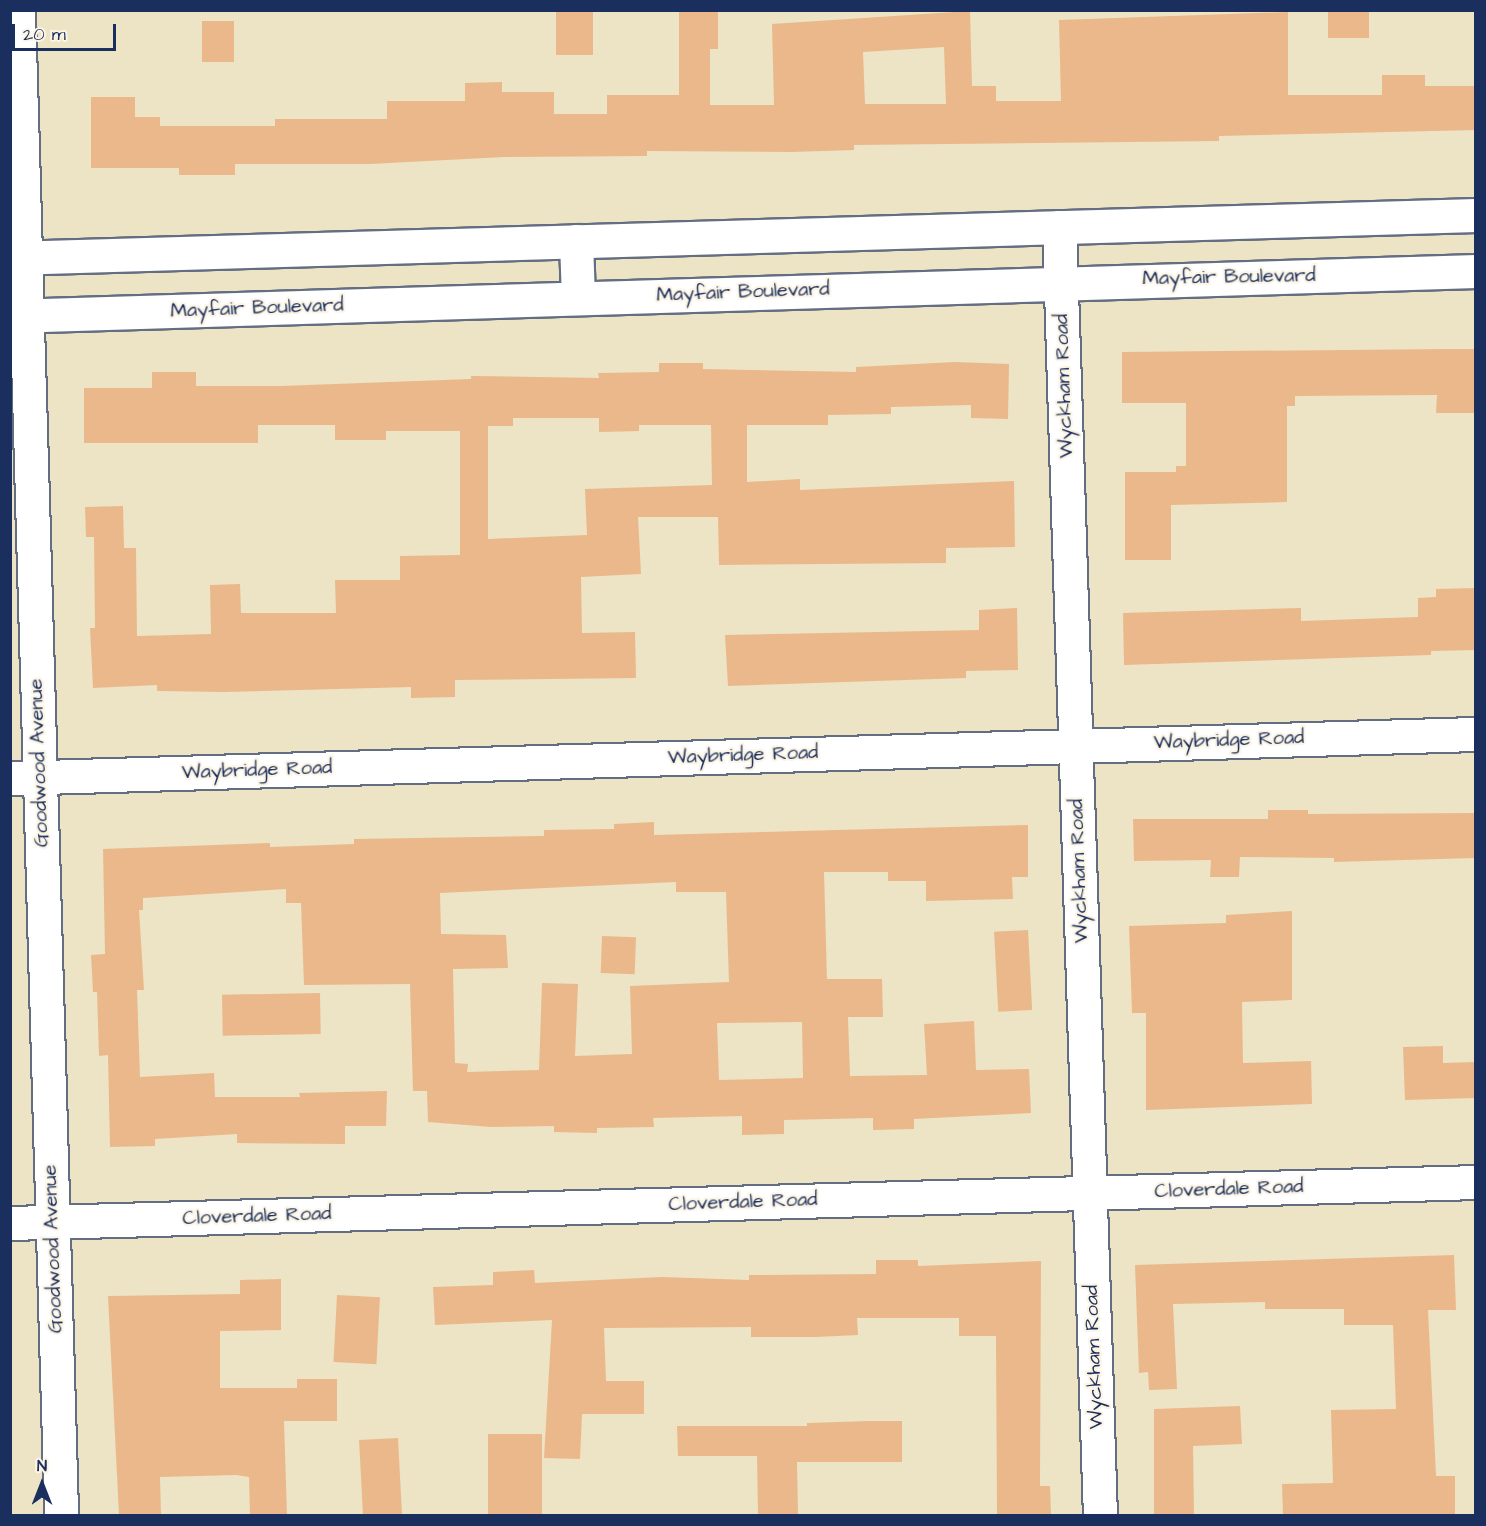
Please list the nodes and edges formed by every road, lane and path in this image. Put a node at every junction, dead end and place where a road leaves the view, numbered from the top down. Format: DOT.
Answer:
graph roads {
  1 [pos="18,10"];
  2 [pos="1476,215"];
  3 [pos="1059,227"];
  4 [pos="576,241"];
  5 [pos="18,258"];
  6 [pos="1476,271"];
  7 [pos="1060,282"];
  8 [pos="578,297"];
  9 [pos="18,315"];
  10 [pos="1476,734"];
  11 [pos="1075,744"];
  12 [pos="25,777"];
  13 [pos="1476,1182"];
  14 [pos="1089,1193"];
  15 [pos="52,1222"];
  16 [pos="10,1223"];
  17 [pos="61,1515"];
  18 [pos="1100,1515"];
  1 -- 5 [label="street, Goodwood Avenue"];
  2 -- 3 [label="street"];
  3 -- 4 [label="street"];
  3 -- 7 [label="street, Wyckham Road"];
  4 -- 5 [label="street"];
  4 -- 8 [label="street"];
  5 -- 9 [label="street, Goodwood Avenue"];
  6 -- 7 [label="street, Mayfair Boulevard"];
  7 -- 8 [label="street, Mayfair Boulevard"];
  7 -- 11 [label="street, Wyckham Road"];
  8 -- 9 [label="street, Mayfair Boulevard"];
  9 -- 12 [label="street, Goodwood Avenue"];
  10 -- 11 [label="street, Waybridge Road"];
  11 -- 12 [label="street, Waybridge Road"];
  11 -- 14 [label="street, Wyckham Road"];
  12 -- 15 [label="street, Goodwood Avenue"];
  13 -- 14 [label="street, Cloverdale Road"];
  14 -- 15 [label="street, Cloverdale Road"];
  14 -- 18 [label="street, Wyckham Road"];
  15 -- 16 [label="street, Cloverdale Road"];
  15 -- 17 [label="street, Goodwood Avenue"];
}
